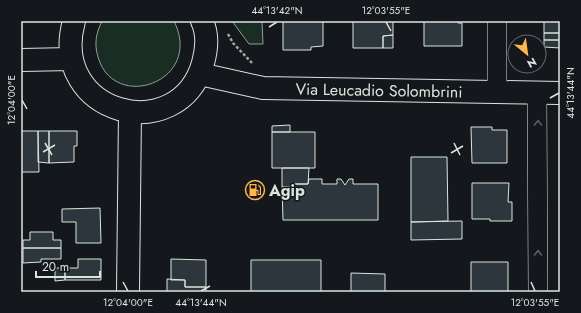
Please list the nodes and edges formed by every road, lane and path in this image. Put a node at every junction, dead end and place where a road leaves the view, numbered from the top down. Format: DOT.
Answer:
graph roads {
  1 [pos="74,21"];
  2 [pos="202,21"];
  3 [pos="497,21"];
  4 [pos="227,32"];
  5 [pos="71,59"];
  6 [pos="21,60"];
  7 [pos="256,66"];
  8 [pos="200,74"];
  9 [pos="497,93"];
  10 [pos="537,93"];
  11 [pos="560,93"];
  12 [pos="130,112"];
  13 [pos="128,292"];
  14 [pos="538,292"];
  1 -- 5 [label="street"];
  2 -- 8 [label="street"];
  3 -- 9 [label="street"];
  4 -- 7 [label="path"];
  5 -- 6 [label="street"];
  5 -- 12 [label="street"];
  8 -- 9 [label="street, Via Leucadio Solombrini"];
  8 -- 12 [label="street"];
  9 -- 10 [label="street, Via Leucadio Solombrini"];
  10 -- 11 [label="street, Via Leucadio Solombrini"];
  14 -- 10 [label="street, one-way"];
  12 -- 13 [label="street"];
}
